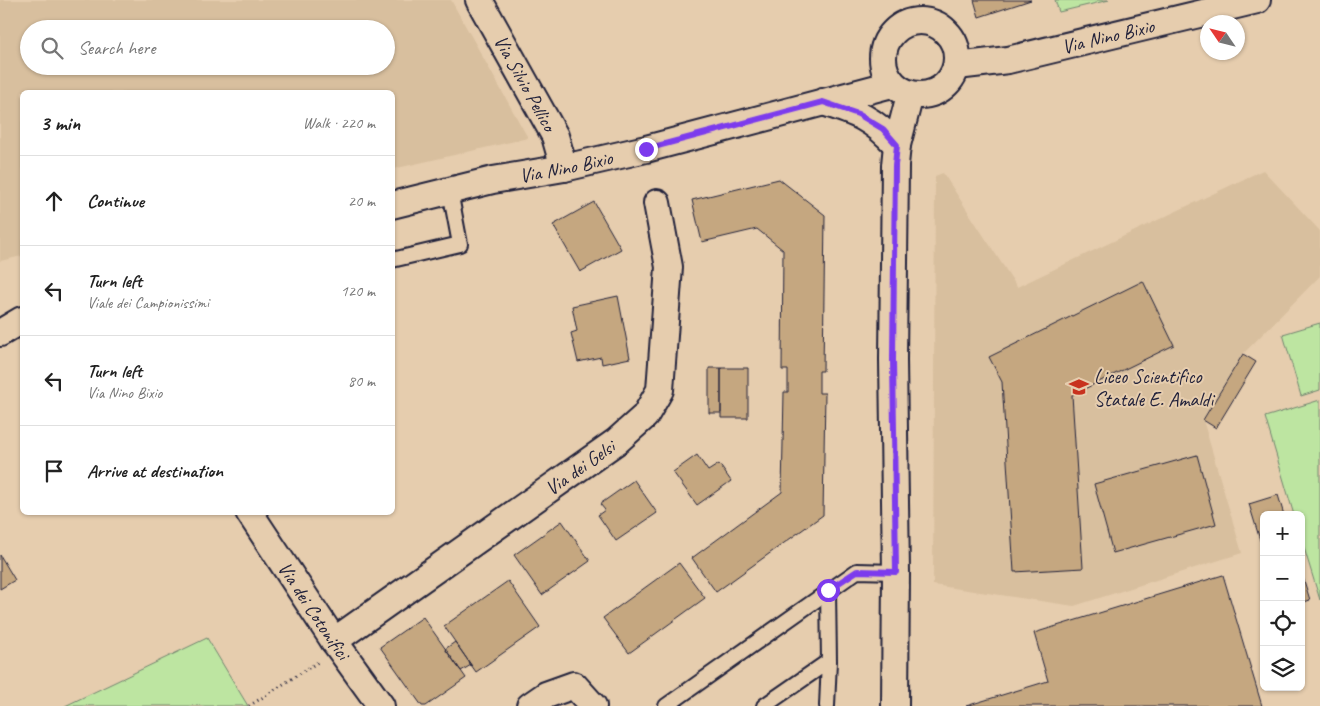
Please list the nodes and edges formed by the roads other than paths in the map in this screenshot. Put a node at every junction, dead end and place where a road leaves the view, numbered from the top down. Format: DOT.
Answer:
graph roads {
  1 [pos="479,0"];
  2 [pos="1257,0"];
  3 [pos="908,11"];
  4 [pos="957,66"];
  5 [pos="901,89"];
  6 [pos="823,102"];
  7 [pos="897,145"];
  8 [pos="564,168"];
  9 [pos="450,191"];
  10 [pos="657,203"];
  11 [pos="395,204"];
  12 [pos="395,259"];
  13 [pos="20,321"];
  14 [pos="0,333"];
  15 [pos="251,515"];
  16 [pos="896,572"];
  17 [pos="828,590"];
  18 [pos="327,651"];
  19 [pos="829,661"];
  20 [pos="381,706"];
  21 [pos="530,706"];
  22 [pos="593,706"];
  23 [pos="666,706"];
  24 [pos="764,706"];
  25 [pos="827,706"];
  26 [pos="895,706"];
  1 -- 8 [label="street, Via Silvio Pellico"];
  2 -- 4 [label="street, Via Nino Bixio"];
  3 -- 4 [label="street"];
  3 -- 5 [label="street"];
  4 -- 5 [label="street"];
  5 -- 6 [label="street, Via Nino Bixio"];
  5 -- 7 [label="street"];
  6 -- 7 [label="street"];
  6 -- 8 [label="street, Via Nino Bixio"];
  7 -- 16 [label="street"];
  8 -- 9 [label="street, Via Nino Bixio"];
  9 -- 11 [label="street, Via Nino Bixio"];
  9 -- 12 [label="lane"];
  10 -- 18 [label="street, Via dei Gelsi"];
  13 -- 14 [label="street"];
  15 -- 18 [label="street, Via dei Cotonifici"];
  16 -- 17 [label="lane"];
  16 -- 26 [label="street"];
  17 -- 19 [label="lane"];
  17 -- 23 [label="lane"];
  18 -- 20 [label="street, Via dei Cotonifici"];
  19 -- 24 [label="lane"];
  19 -- 25 [label="lane"];
  21 -- 22 [label="street"];
}
